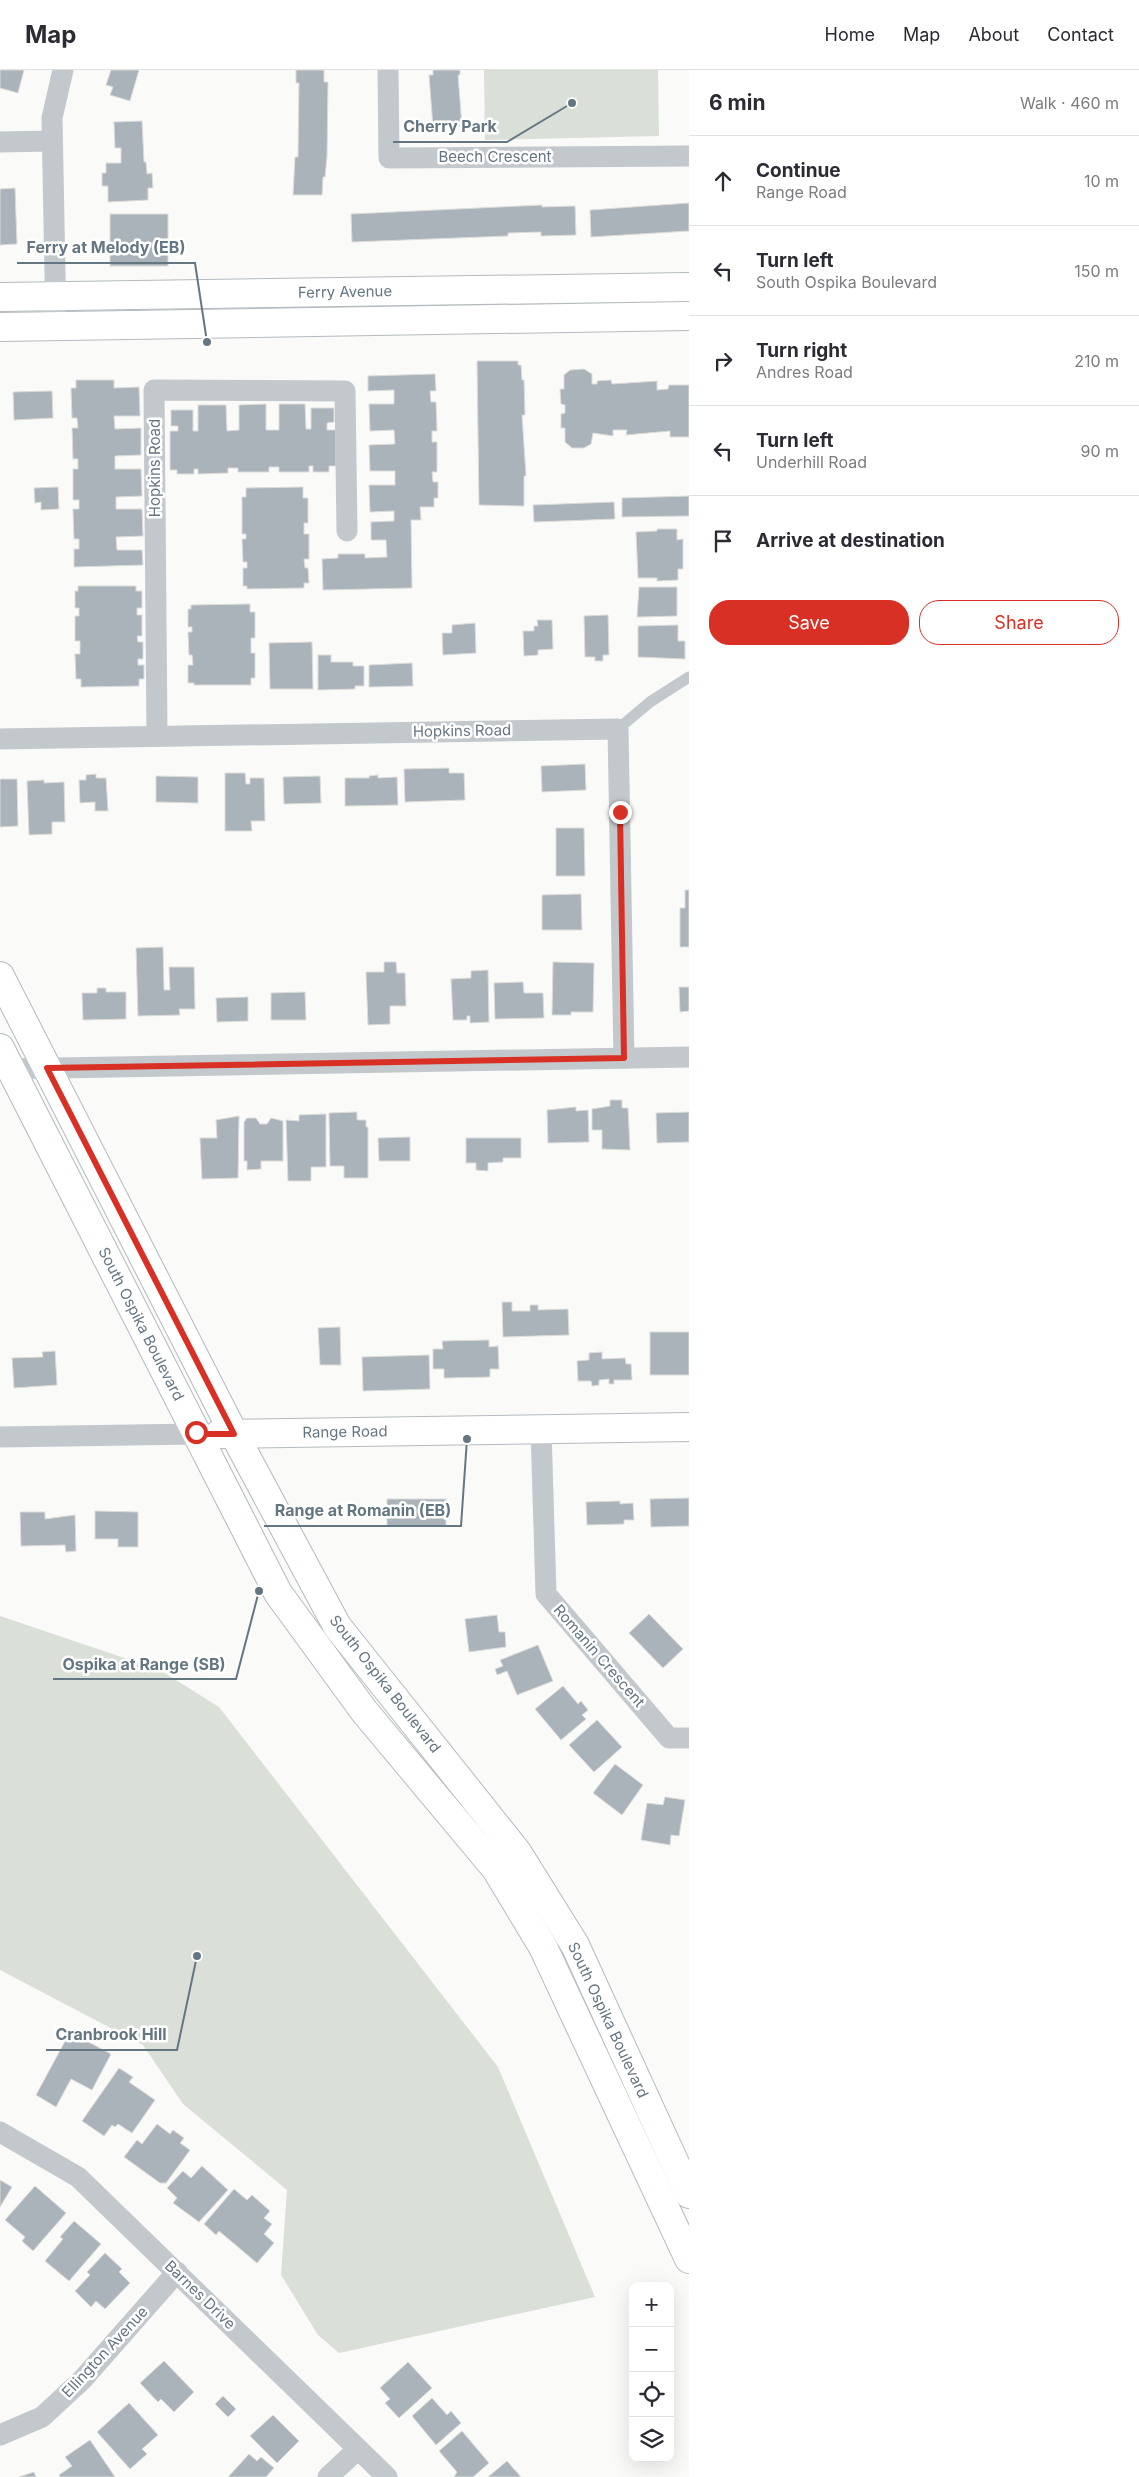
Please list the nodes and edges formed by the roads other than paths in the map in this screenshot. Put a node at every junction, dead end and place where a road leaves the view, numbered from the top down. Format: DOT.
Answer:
graph roads {
  1 [pos="63,70"];
  2 [pos="388,70"];
  3 [pos="52,141"];
  4 [pos="0,142"];
  5 [pos="689,156"];
  6 [pos="689,287"];
  7 [pos="0,297"];
  8 [pos="55,297"];
  9 [pos="689,316"];
  10 [pos="56,326"];
  11 [pos="0,327"];
  12 [pos="347,531"];
  13 [pos="689,677"];
  14 [pos="618,729"];
  15 [pos="157,736"];
  16 [pos="0,738"];
  17 [pos="0,976"];
  18 [pos="689,1057"];
  19 [pos="624,1058"];
  20 [pos="3,1062"];
  21 [pos="47,1068"];
  22 [pos="689,1427"];
  23 [pos="540,1429"];
  24 [pos="197,1434"];
  25 [pos="234,1434"];
  26 [pos="0,1437"];
  27 [pos="689,1738"];
  28 [pos="0,2132"];
  29 [pos="689,2194"];
  30 [pos="689,2259"];
  31 [pos="176,2272"];
  32 [pos="0,2435"];
  33 [pos="358,2449"];
  34 [pos="328,2477"];
  35 [pos="387,2477"];
  1 -- 3 [label="street"];
  2 -- 5 [label="street, Beech Crescent"];
  3 -- 4 [label="street"];
  3 -- 8 [label="street"];
  6 -- 8 [label="main road, Ferry Avenue"];
  7 -- 8 [label="main road, Ferry Avenue"];
  8 -- 10 [label="street"];
  9 -- 10 [label="main road, Ferry Avenue"];
  10 -- 11 [label="main road, Ferry Avenue"];
  12 -- 15 [label="street, Hopkins Road"];
  13 -- 14 [label="lane"];
  14 -- 15 [label="street, Hopkins Road"];
  14 -- 19 [label="street"];
  15 -- 16 [label="street, Hopkins Road"];
  17 -- 21 [label="main road, South Ospika Boulevard"];
  18 -- 19 [label="street"];
  19 -- 21 [label="street"];
  20 -- 21 [label="street"];
  20 -- 24 [label="main road, South Ospika Boulevard"];
  21 -- 25 [label="main road, South Ospika Boulevard"];
  22 -- 23 [label="main road, Range Road"];
  23 -- 25 [label="main road, Range Road"];
  23 -- 27 [label="street, Romanin Crescent"];
  24 -- 25 [label="main road, Range Road"];
  24 -- 26 [label="street, Range Road"];
  24 -- 30 [label="main road, South Ospika Boulevard"];
  25 -- 29 [label="main road, South Ospika Boulevard"];
  28 -- 31 [label="street, Barnes Drive"];
  31 -- 32 [label="street, Ellington Avenue"];
  31 -- 33 [label="street, Barnes Drive"];
  33 -- 34 [label="street"];
  33 -- 35 [label="street, Barnes Drive"];
}
